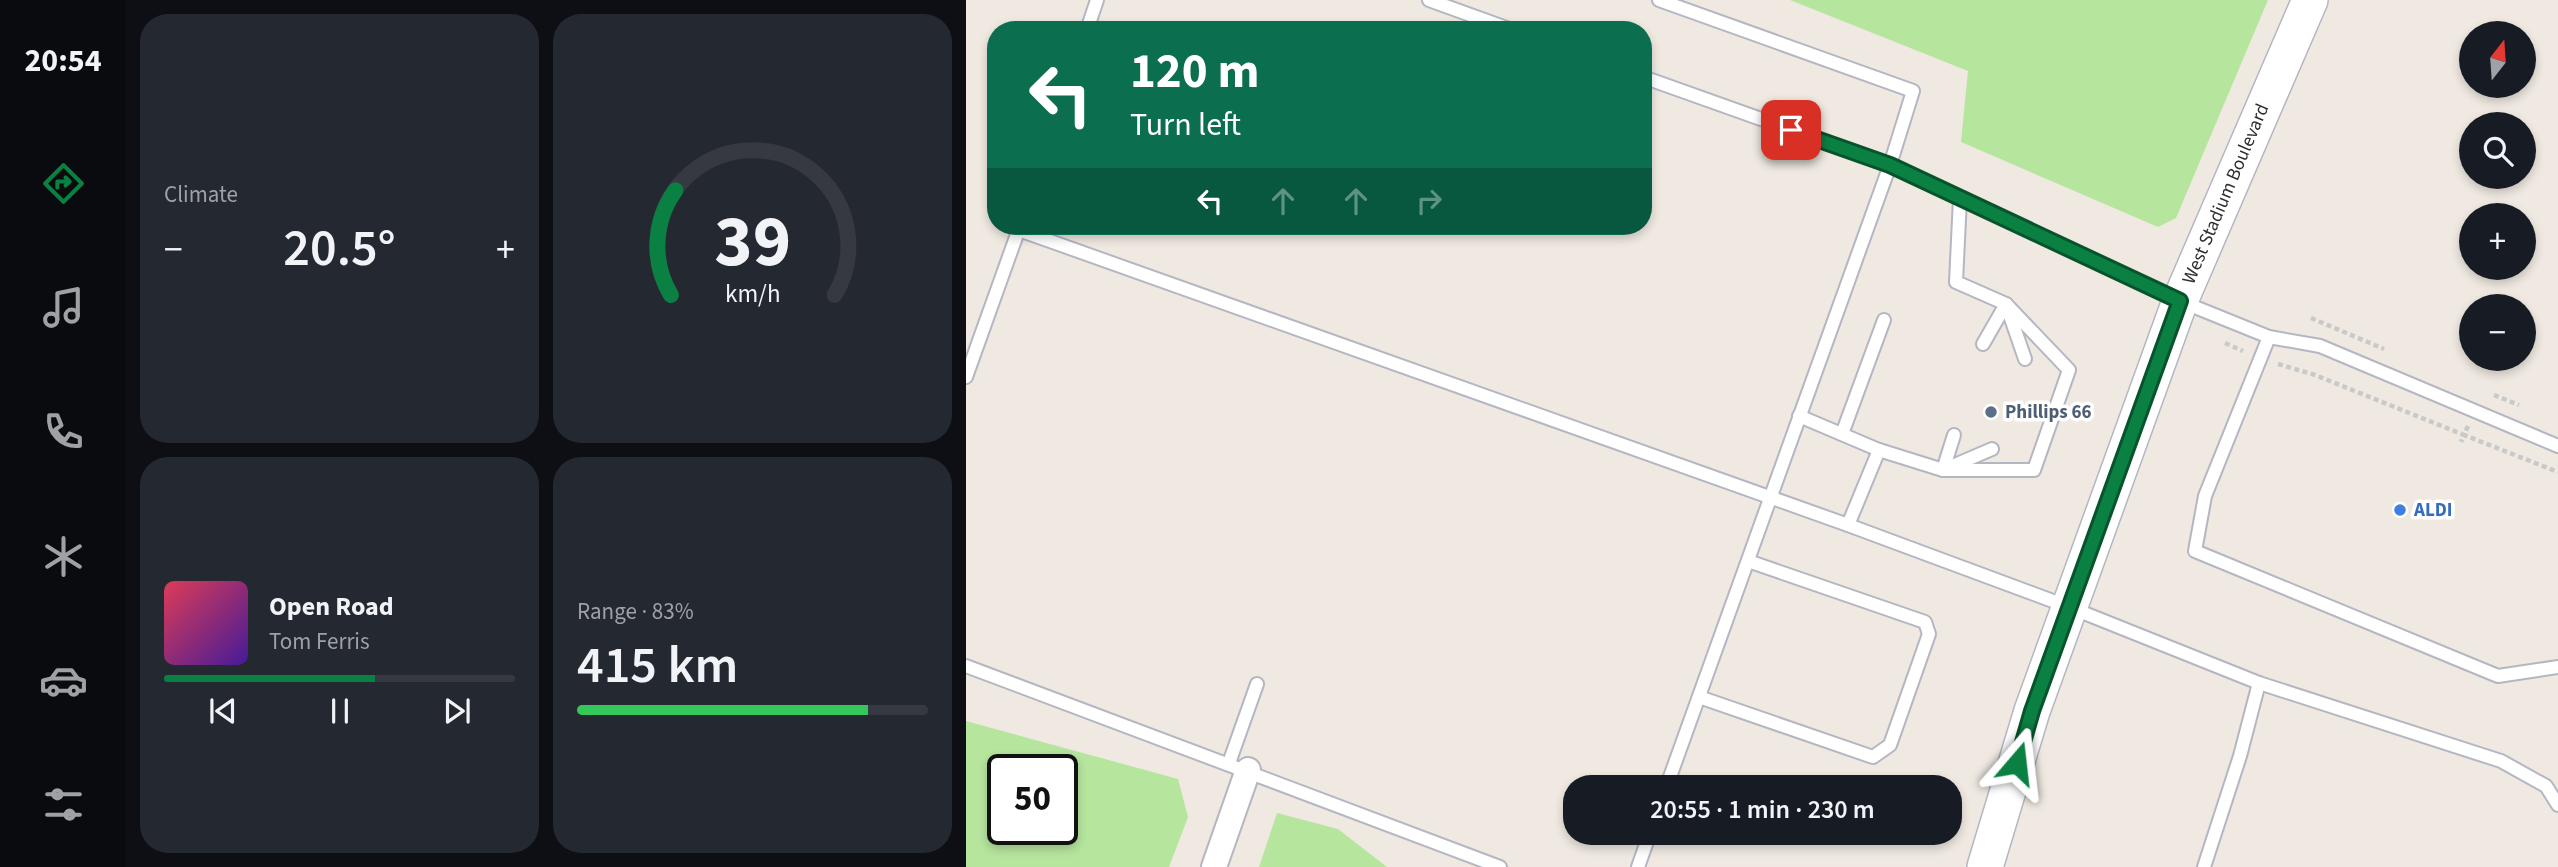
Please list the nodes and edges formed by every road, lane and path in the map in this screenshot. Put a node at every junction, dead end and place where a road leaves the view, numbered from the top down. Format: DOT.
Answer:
graph roads {
  1 [pos="1097,0"];
  2 [pos="1429,0"];
  3 [pos="1659,0"];
  4 [pos="2310,0"];
  5 [pos="1090,21"];
  6 [pos="1487,21"];
  7 [pos="1652,80"];
  8 [pos="1890,165"];
  9 [pos="1960,198"];
  10 [pos="1017,235"];
  11 [pos="1039,235"];
  12 [pos="2180,301"];
  13 [pos="2006,304"];
  14 [pos="1884,320"];
  15 [pos="2269,337"];
  16 [pos="2225,343"];
  17 [pos="1983,344"];
  18 [pos="2025,359"];
  19 [pos="2260,359"];
  20 [pos="966,377"];
  21 [pos="2483,391"];
  22 [pos="2519,405"];
  23 [pos="1799,416"];
  24 [pos="1842,434"];
  25 [pos="1954,435"];
  26 [pos="2464,435"];
  27 [pos="2461,442"];
  28 [pos="2558,446"];
  29 [pos="1992,449"];
  30 [pos="1879,450"];
  31 [pos="1943,470"];
  32 [pos="2558,472"];
  33 [pos="1771,497"];
  34 [pos="1847,525"];
  35 [pos="1748,561"];
  36 [pos="2069,607"];
  37 [pos="966,666"];
  38 [pos="2558,667"];
  39 [pos="1257,684"];
  40 [pos="2259,684"];
  41 [pos="1699,697"];
  42 [pos="1239,767"];
  43 [pos="1671,775"];
  44 [pos="2558,805"];
  45 [pos="1645,845"];
  46 [pos="1214,867"];
  47 [pos="1500,867"];
  48 [pos="1637,867"];
  49 [pos="1985,867"];
  50 [pos="2204,867"];
  1 -- 5 [label="lane"];
  2 -- 6 [label="lane"];
  3 -- 8 [label="lane"];
  4 -- 12 [label="main road, West Stadium Boulevard"];
  7 -- 8 [label="lane"];
  8 -- 9 [label="lane"];
  8 -- 23 [label="lane"];
  9 -- 12 [label="lane"];
  9 -- 13 [label="lane"];
  10 -- 20 [label="lane"];
  11 -- 33 [label="lane"];
  12 -- 15 [label="lane"];
  12 -- 36 [label="main road, West Stadium Boulevard"];
  13 -- 17 [label="lane"];
  13 -- 18 [label="lane"];
  13 -- 31 [label="lane"];
  14 -- 24 [label="lane"];
  15 -- 19 [label="lane"];
  15 -- 28 [label="lane"];
  16 -- 19 [label="path"];
  19 -- 26 [label="path"];
  19 -- 38 [label="lane"];
  21 -- 22 [label="path"];
  23 -- 24 [label="lane"];
  23 -- 33 [label="lane"];
  24 -- 30 [label="lane"];
  25 -- 31 [label="lane"];
  26 -- 27 [label="path"];
  26 -- 32 [label="path"];
  29 -- 31 [label="lane"];
  30 -- 31 [label="lane"];
  30 -- 34 [label="lane"];
  33 -- 34 [label="lane"];
  33 -- 35 [label="lane"];
  34 -- 36 [label="lane"];
  35 -- 41 [label="lane"];
  35 -- 41 [label="lane"];
  36 -- 40 [label="lane"];
  36 -- 49 [label="main road, West Stadium Boulevard"];
  37 -- 42 [label="lane"];
  39 -- 42 [label="lane"];
  40 -- 44 [label="lane"];
  40 -- 50 [label="lane"];
  41 -- 43 [label="lane"];
  42 -- 46 [label="street"];
  42 -- 47 [label="lane"];
  45 -- 48 [label="lane"];
}
